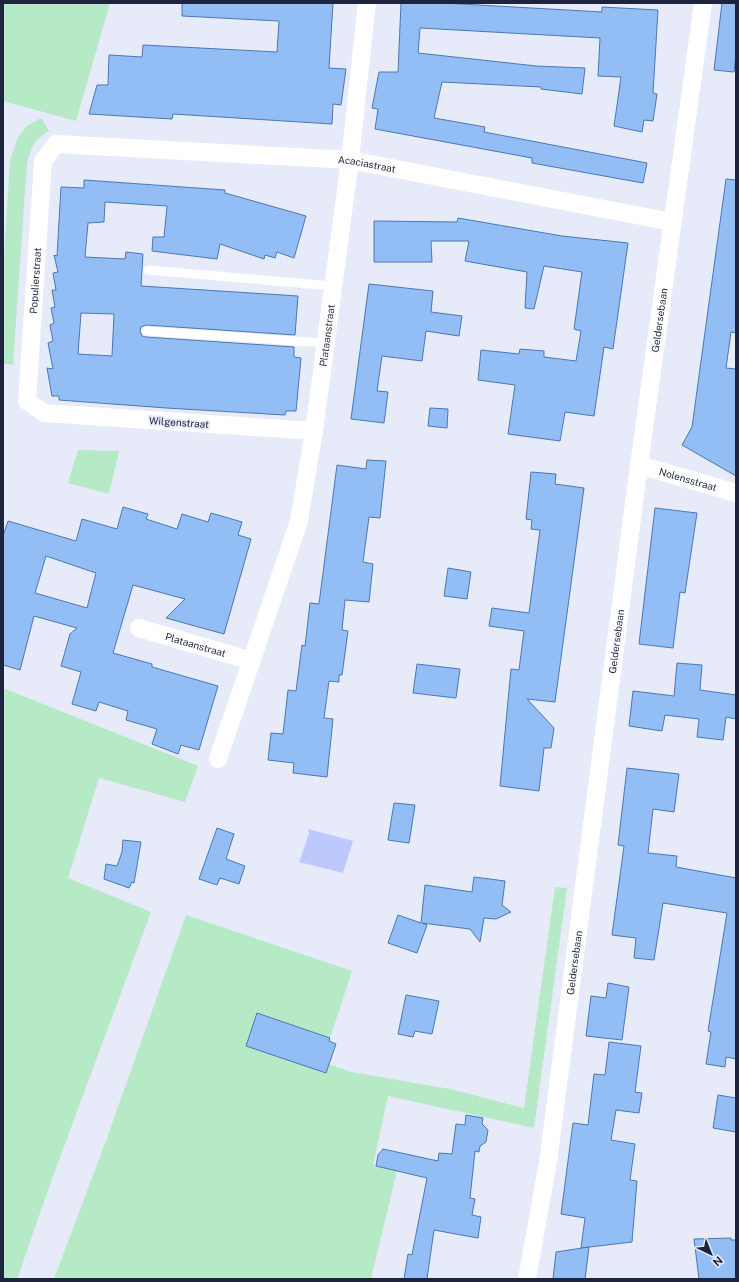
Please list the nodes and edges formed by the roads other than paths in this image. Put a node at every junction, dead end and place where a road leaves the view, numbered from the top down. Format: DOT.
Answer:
graph roads {
  1 [pos="367,3"];
  2 [pos="703,3"];
  3 [pos="56,144"];
  4 [pos="350,160"];
  5 [pos="672,222"];
  6 [pos="148,270"];
  7 [pos="334,286"];
  8 [pos="146,331"];
  9 [pos="326,343"];
  10 [pos="44,413"];
  11 [pos="314,432"];
  12 [pos="639,465"];
  13 [pos="736,493"];
  14 [pos="139,628"];
  15 [pos="252,661"];
  16 [pos="218,759"];
  17 [pos="527,1279"];
  1 -- 4 [label="street, Plataanstraat"];
  2 -- 5 [label="street, Geldersebaan"];
  3 -- 4 [label="street, Acaciastraat"];
  3 -- 10 [label="street, Populierstraat"];
  4 -- 5 [label="street, Acaciastraat"];
  4 -- 7 [label="street, Plataanstraat"];
  5 -- 12 [label="street, Geldersebaan"];
  6 -- 7 [label="lane"];
  7 -- 9 [label="street, Plataanstraat"];
  8 -- 9 [label="lane"];
  9 -- 11 [label="street, Plataanstraat"];
  10 -- 11 [label="street, Wilgenstraat"];
  11 -- 15 [label="street, Plataanstraat"];
  12 -- 13 [label="street, Nolensstraat"];
  12 -- 17 [label="street, Geldersebaan"];
  14 -- 15 [label="street, Plataanstraat"];
  15 -- 16 [label="street, Plataanstraat"];
}
